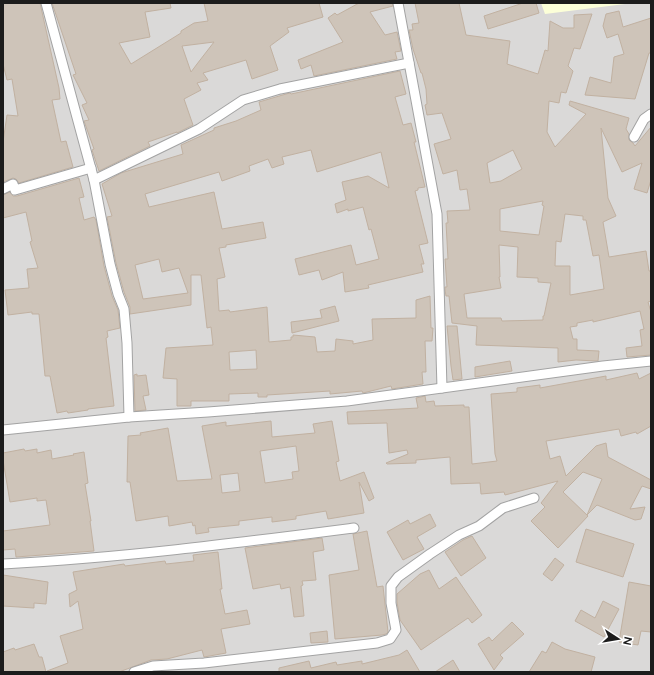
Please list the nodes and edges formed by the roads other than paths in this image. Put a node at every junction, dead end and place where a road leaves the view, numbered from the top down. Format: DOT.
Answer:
graph roads {
  1 [pos="46,3"];
  2 [pos="398,3"];
  3 [pos="409,63"];
  4 [pos="651,114"];
  5 [pos="634,137"];
  6 [pos="91,168"];
  7 [pos="94,180"];
  8 [pos="3,189"];
  9 [pos="651,361"];
  10 [pos="442,388"];
  11 [pos="129,417"];
  12 [pos="3,430"];
  13 [pos="534,498"];
  14 [pos="354,528"];
  15 [pos="3,564"];
  16 [pos="206,668"];
  17 [pos="134,672"];
  1 -- 6 [label="street"];
  2 -- 3 [label="street"];
  3 -- 7 [label="street"];
  3 -- 10 [label="street"];
  4 -- 5 [label="street"];
  6 -- 7 [label="street"];
  6 -- 8 [label="street"];
  7 -- 11 [label="street"];
  9 -- 10 [label="street"];
  10 -- 11 [label="street"];
  11 -- 12 [label="street"];
  13 -- 16 [label="street"];
  14 -- 15 [label="street"];
  16 -- 17 [label="street"];
}
